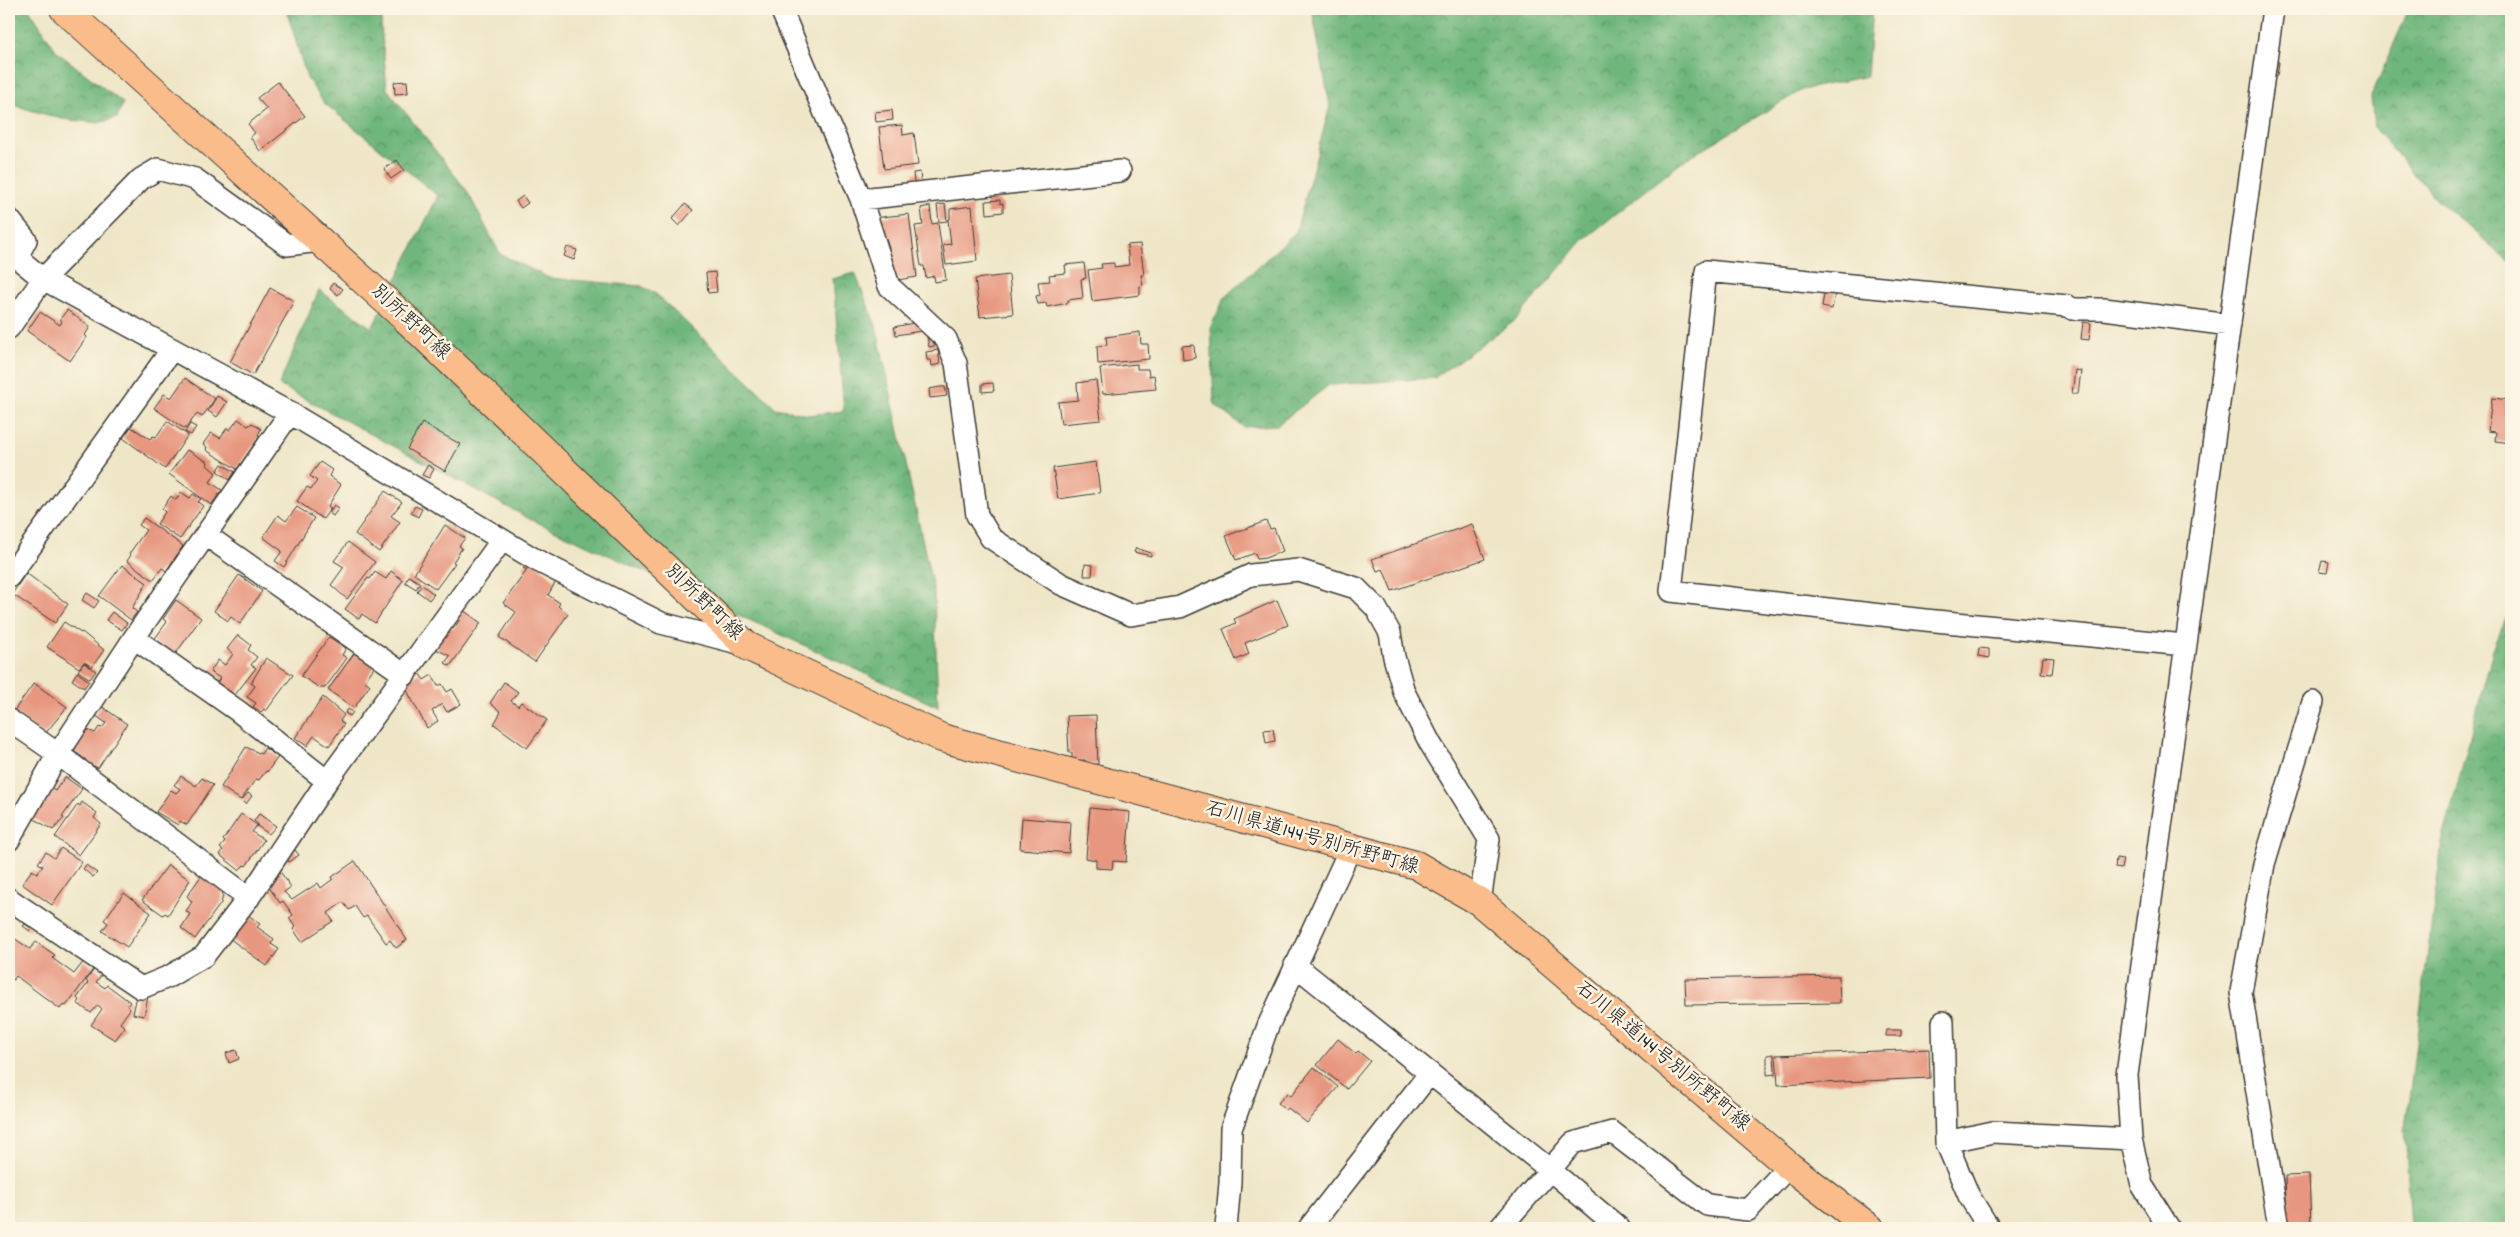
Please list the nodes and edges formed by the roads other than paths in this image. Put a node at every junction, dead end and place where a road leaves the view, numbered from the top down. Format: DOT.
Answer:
graph roads {
  1 [pos="64,9"];
  2 [pos="781,9"];
  3 [pos="2273,9"];
  4 [pos="1120,171"];
  5 [pos="861,199"];
  6 [pos="9,219"];
  7 [pos="319,241"];
  8 [pos="12,255"];
  9 [pos="43,279"];
  10 [pos="2230,324"];
  11 [pos="9,328"];
  12 [pos="172,349"];
  13 [pos="290,413"];
  14 [pos="206,536"];
  15 [pos="502,540"];
  16 [pos="9,577"];
  17 [pos="134,638"];
  18 [pos="2185,645"];
  19 [pos="747,646"];
  20 [pos="405,675"];
  21 [pos="2313,702"];
  22 [pos="9,720"];
  23 [pos="58,754"];
  24 [pos="327,781"];
  25 [pos="9,840"];
  26 [pos="1350,849"];
  27 [pos="9,898"];
  28 [pos="249,898"];
  29 [pos="1480,902"];
  30 [pos="1295,965"];
  31 [pos="1943,1022"];
  32 [pos="1430,1073"];
  33 [pos="2131,1138"];
  34 [pos="1946,1142"];
  35 [pos="1789,1166"];
  36 [pos="1550,1169"];
  37 [pos="1226,1228"];
  38 [pos="1308,1228"];
  39 [pos="1500,1228"];
  40 [pos="1619,1228"];
  41 [pos="1870,1228"];
  42 [pos="1989,1228"];
  43 [pos="2169,1228"];
  44 [pos="2279,1228"];
  1 -- 7 [label="main road, 別所野町線"];
  2 -- 5 [label="street"];
  3 -- 10 [label="street"];
  4 -- 5 [label="street"];
  5 -- 29 [label="street"];
  6 -- 8 [label="street"];
  7 -- 9 [label="street"];
  7 -- 19 [label="main road, 別所野町線"];
  8 -- 9 [label="street"];
  9 -- 11 [label="street"];
  9 -- 12 [label="street"];
  10 -- 18 [label="street"];
  10 -- 18 [label="street"];
  12 -- 13 [label="street"];
  12 -- 16 [label="street"];
  13 -- 14 [label="street"];
  13 -- 15 [label="street"];
  14 -- 17 [label="street"];
  14 -- 20 [label="street"];
  15 -- 19 [label="street"];
  15 -- 20 [label="street"];
  17 -- 23 [label="street"];
  17 -- 24 [label="street"];
  18 -- 33 [label="street"];
  19 -- 26 [label="main road, 石川県道144号別所野町線"];
  20 -- 24 [label="street"];
  21 -- 44 [label="street"];
  22 -- 23 [label="street"];
  23 -- 25 [label="street"];
  23 -- 28 [label="street"];
  24 -- 28 [label="street"];
  26 -- 29 [label="main road, 石川県道144号別所野町線"];
  26 -- 30 [label="street"];
  27 -- 28 [label="street"];
  29 -- 35 [label="main road, 石川県道144号別所野町線"];
  30 -- 32 [label="street"];
  30 -- 37 [label="street"];
  31 -- 34 [label="street"];
  32 -- 36 [label="street"];
  32 -- 38 [label="street"];
  33 -- 34 [label="street"];
  33 -- 43 [label="street"];
  34 -- 42 [label="street"];
  35 -- 36 [label="street"];
  35 -- 41 [label="main road, 石川県道144号別所野町線"];
  36 -- 39 [label="street"];
  36 -- 40 [label="street"];
}
